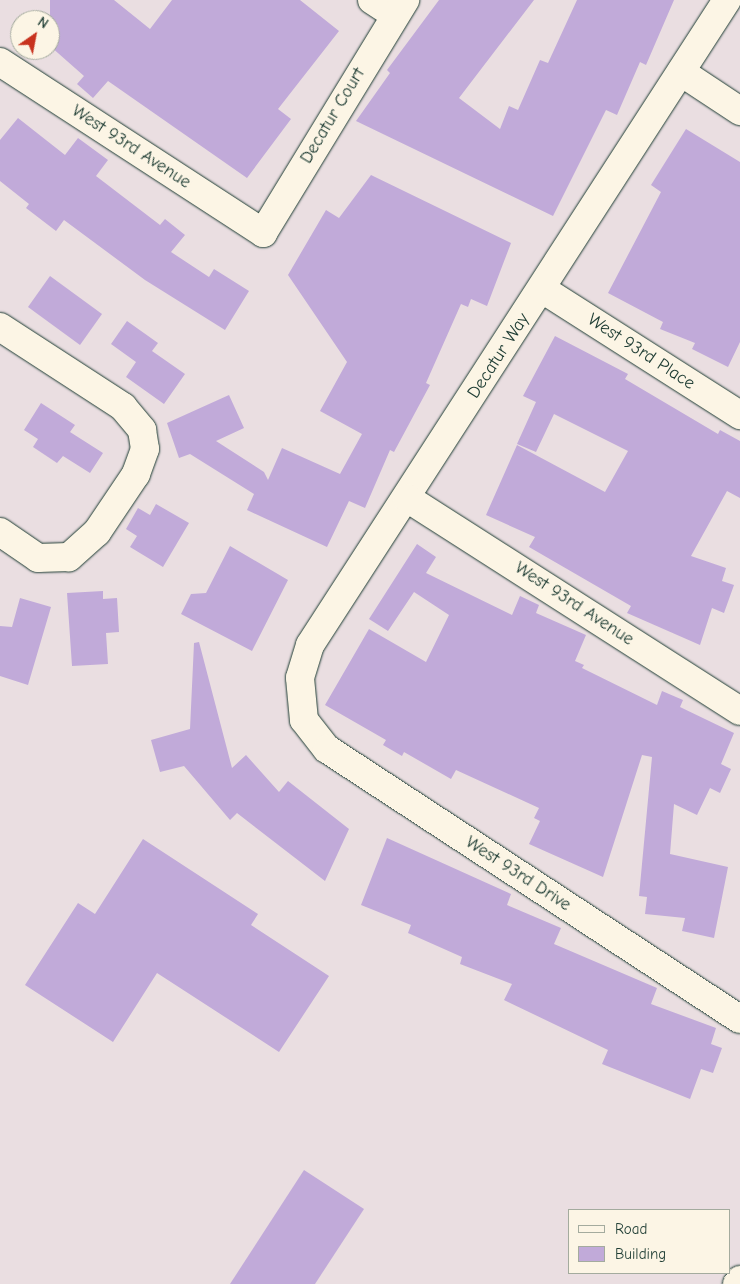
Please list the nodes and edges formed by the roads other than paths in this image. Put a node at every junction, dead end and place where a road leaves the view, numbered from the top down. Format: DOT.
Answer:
graph roads {
  1 [pos="372,0"];
  2 [pos="727,0"];
  3 [pos="400,7"];
  4 [pos="0,62"];
  5 [pos="681,72"];
  6 [pos="740,111"];
  7 [pos="262,233"];
  8 [pos="542,289"];
  9 [pos="0,327"];
  10 [pos="740,415"];
  11 [pos="407,498"];
  12 [pos="0,532"];
  13 [pos="740,711"];
  14 [pos="304,720"];
  15 [pos="740,1019"];
  16 [pos="740,1280"];
  17 [pos="737,1284"];
  1 -- 3 [label="street"];
  2 -- 5 [label="street, Decatur Way"];
  3 -- 7 [label="street, Decatur Court"];
  4 -- 7 [label="street, West 93rd Avenue"];
  5 -- 6 [label="street"];
  5 -- 8 [label="street, Decatur Way"];
  8 -- 10 [label="street, West 93rd Place"];
  8 -- 11 [label="street, Decatur Way"];
  9 -- 12 [label="street"];
  11 -- 13 [label="street, West 93rd Avenue"];
  11 -- 14 [label="street, Decatur Way"];
  14 -- 15 [label="street, West 93rd Drive"];
  16 -- 17 [label="street"];
}
